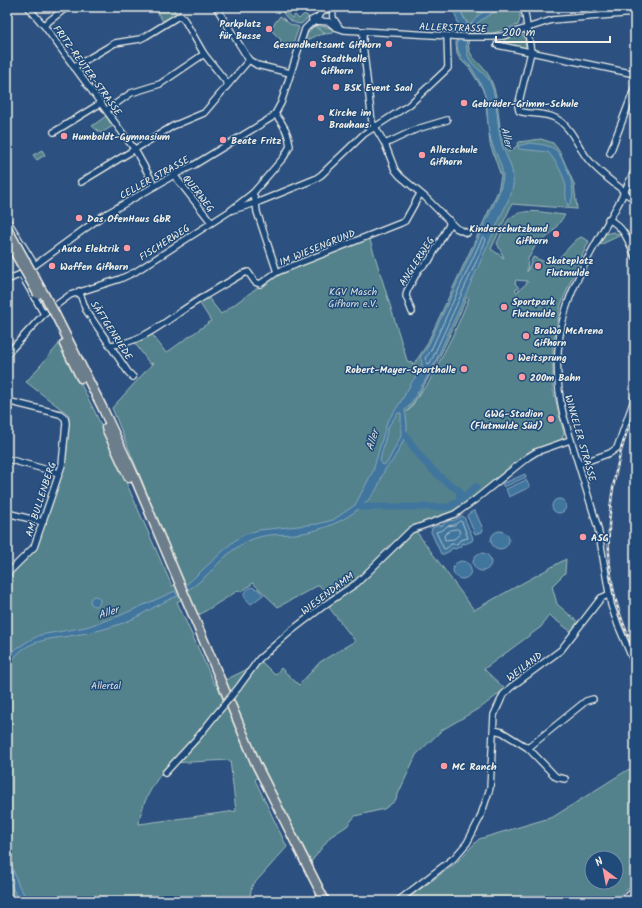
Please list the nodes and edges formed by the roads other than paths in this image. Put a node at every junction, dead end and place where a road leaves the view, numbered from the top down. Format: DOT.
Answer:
graph roads {
  1 [pos="28,7"];
  2 [pos="67,7"];
  3 [pos="216,7"];
  4 [pos="524,7"];
  5 [pos="329,9"];
  6 [pos="635,13"];
  7 [pos="321,18"];
  8 [pos="331,20"];
  9 [pos="44,25"];
  10 [pos="527,28"];
  11 [pos="363,32"];
  12 [pos="447,36"];
  13 [pos="497,45"];
  14 [pos="531,52"];
  15 [pos="204,54"];
  16 [pos="248,60"];
  17 [pos="74,66"];
  18 [pos="290,73"];
  19 [pos="635,74"];
  20 [pos="228,84"];
  21 [pos="635,87"];
  22 [pos="101,102"];
  23 [pos="107,110"];
  24 [pos="275,114"];
  25 [pos="447,120"];
  26 [pos="374,127"];
  27 [pos="54,132"];
  28 [pos="385,144"];
  29 [pos="135,150"];
  30 [pos="610,153"];
  31 [pos="635,170"];
  32 [pos="174,175"];
  33 [pos="81,182"];
  34 [pos="155,186"];
  35 [pos="624,192"];
  36 [pos="253,193"];
  37 [pos="420,194"];
  38 [pos="635,199"];
  39 [pos="256,203"];
  40 [pos="230,211"];
  41 [pos="608,219"];
  42 [pos="7,220"];
  43 [pos="449,220"];
  44 [pos="211,222"];
  45 [pos="7,228"];
  46 [pos="467,233"];
  47 [pos="7,239"];
  48 [pos="635,256"];
  49 [pos="34,266"];
  50 [pos="277,272"];
  51 [pos="21,274"];
  52 [pos="7,280"];
  53 [pos="79,291"];
  54 [pos="412,312"];
  55 [pos="49,315"];
  56 [pos="110,345"];
  57 [pos="7,354"];
  58 [pos="133,377"];
  59 [pos="635,397"];
  60 [pos="7,401"];
  61 [pos="570,440"];
  62 [pos="7,459"];
  63 [pos="579,464"];
  64 [pos="59,473"];
  65 [pos="7,512"];
  66 [pos="43,522"];
  67 [pos="7,574"];
  68 [pos="608,595"];
  69 [pos="183,598"];
  70 [pos="635,664"];
  71 [pos="593,699"];
  72 [pos="494,730"];
  73 [pos="528,748"];
  74 [pos="165,773"];
  75 [pos="565,779"];
  76 [pos="635,890"];
  77 [pos="320,901"];
  78 [pos="325,901"];
  79 [pos="398,901"];
  80 [pos="622,901"];
  1 -- 9 [label="street, FRITZ-REUTER-STRASSE"];
  2 -- 9 [label="street"];
  3 -- 16 [label="street"];
  4 -- 10 [label="street"];
  5 -- 7 [label="street, CELLER STRASSE"];
  5 -- 8 [label="street"];
  6 -- 10 [label="street, ALLERSTRASSE"];
  7 -- 8 [label="street"];
  7 -- 18 [label="street, CELLER STRASSE"];
  8 -- 11 [label="street, ALLERSTRASSE"];
  9 -- 17 [label="street, FRITZ-REUTER-STRASSE"];
  10 -- 12 [label="street, ALLERSTRASSE"];
  10 -- 14 [label="street"];
  11 -- 12 [label="street, ALLERSTRASSE"];
  11 -- 26 [label="street"];
  12 -- 26 [label="street"];
  13 -- 14 [label="street"];
  14 -- 19 [label="street"];
  14 -- 35 [label="street"];
  15 -- 17 [label="street"];
  15 -- 20 [label="street"];
  15 -- 23 [label="street"];
  16 -- 18 [label="street"];
  16 -- 20 [label="street"];
  17 -- 22 [label="street, FRITZ-REUTER-STRASSE"];
  18 -- 24 [label="street, CELLER STRASSE"];
  20 -- 29 [label="street"];
  21 -- 30 [label="street"];
  22 -- 23 [label="street, FRITZ-REUTER-STRASSE"];
  22 -- 27 [label="street"];
  23 -- 29 [label="street, FRITZ-REUTER-STRASSE"];
  24 -- 32 [label="street, CELLER STRASSE"];
  24 -- 36 [label="street, FISCHERWEG"];
  25 -- 28 [label="street"];
  26 -- 28 [label="street"];
  26 -- 39 [label="street"];
  28 -- 37 [label="street"];
  29 -- 33 [label="street"];
  29 -- 34 [label="street, FRITZ-REUTER-STRASSE"];
  31 -- 35 [label="street, WINKELER STRASSE"];
  32 -- 34 [label="street, CELLER STRASSE"];
  32 -- 44 [label="street, QUERWEG"];
  34 -- 49 [label="street, CELLER STRASSE"];
  35 -- 38 [label="street"];
  35 -- 41 [label="street, WINKELER STRASSE"];
  36 -- 39 [label="street"];
  36 -- 40 [label="street, FISCHERWEG"];
  37 -- 43 [label="street"];
  37 -- 50 [label="street, IM WIESENGRUND"];
  39 -- 40 [label="street"];
  39 -- 50 [label="street"];
  40 -- 44 [label="street, FISCHERWEG"];
  41 -- 48 [label="street"];
  41 -- 61 [label="street, WINKELER STRASSE"];
  42 -- 49 [label="street"];
  43 -- 46 [label="street"];
  43 -- 54 [label="street, ANGLERWEG"];
  44 -- 53 [label="street, FISCHERWEG"];
  45 -- 55 [label="highway, bridge"];
  47 -- 55 [label="highway, bridge"];
  49 -- 51 [label="street, CELLER STRASSE"];
  50 -- 56 [label="street, IM WIESENGRUND"];
  51 -- 52 [label="street, CELLER STRASSE"];
  51 -- 55 [label="street"];
  53 -- 55 [label="street, FISCHERWEG"];
  53 -- 56 [label="street, SÄFTGENRIEDE"];
  55 -- 57 [label="street, FISCHERWEG"];
  55 -- 69 [label="highway"];
  56 -- 58 [label="street, SÄFTGENRIEDE"];
  59 -- 63 [label="street"];
  60 -- 64 [label="street, AM BULLENBERG"];
  61 -- 63 [label="street, WINKELER STRASSE"];
  61 -- 74 [label="street, WIESENDAMM, bridge"];
  62 -- 64 [label="street"];
  63 -- 68 [label="street, WINKELER STRASSE"];
  64 -- 66 [label="street, AM BULLENBERG"];
  65 -- 66 [label="street"];
  66 -- 67 [label="street, AM BULLENBERG"];
  68 -- 70 [label="street, WINKELER STRASSE"];
  68 -- 72 [label="street, WEILAND"];
  69 -- 77 [label="highway"];
  69 -- 78 [label="highway"];
  71 -- 73 [label="street"];
  72 -- 73 [label="street"];
  72 -- 79 [label="street, WEILAND"];
  73 -- 75 [label="street"];
  76 -- 80 [label="street"];
}
